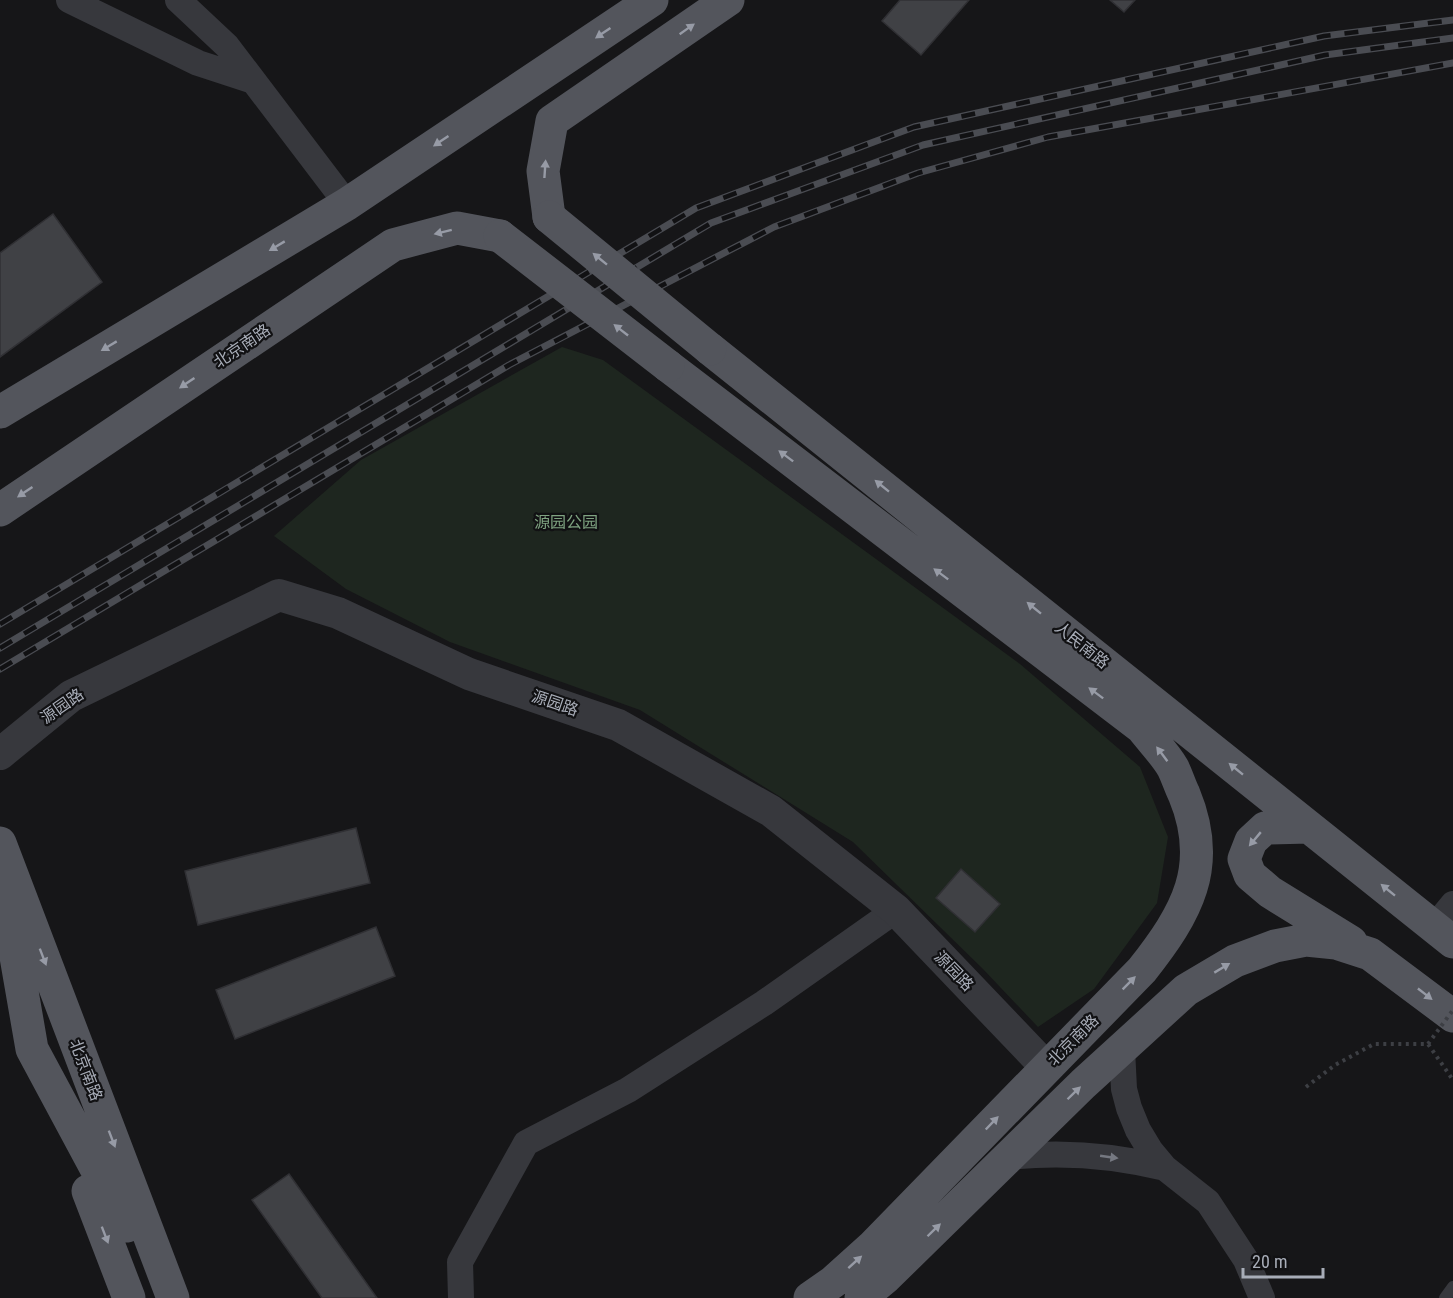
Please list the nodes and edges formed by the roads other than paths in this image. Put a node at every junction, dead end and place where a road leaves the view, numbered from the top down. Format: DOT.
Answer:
graph roads {
  1 [pos="69,0"];
  2 [pos="178,0"];
  3 [pos="652,0"];
  4 [pos="728,0"];
  5 [pos="253,81"];
  6 [pos="347,204"];
  7 [pos="501,236"];
  8 [pos="0,412"];
  9 [pos="0,510"];
  10 [pos="1142,728"];
  11 [pos="0,754"];
  12 [pos="1309,826"];
  13 [pos="0,843"];
  14 [pos="0,868"];
  15 [pos="896,910"];
  16 [pos="1447,924"];
  17 [pos="1383,963"];
  18 [pos="0,966"];
  19 [pos="1453,1016"];
  20 [pos="32,1049"];
  21 [pos="1122,1049"];
  22 [pos="1046,1067"];
  23 [pos="1008,1157"];
  24 [pos="1166,1168"];
  25 [pos="1453,1287"];
  26 [pos="129,1298"];
  27 [pos="165,1298"];
  28 [pos="173,1298"];
  29 [pos="462,1298"];
  30 [pos="810,1298"];
  31 [pos="861,1298"];
  32 [pos="1262,1298"];
  33 [pos="1445,1298"];
  1 -- 5 [label="street"];
  2 -- 5 [label="street"];
  3 -- 6 [label="main road, one-way"];
  12 -- 4 [label="main road, 人民南路, one-way, bridge"];
  5 -- 6 [label="street"];
  6 -- 8 [label="main road, one-way"];
  7 -- 9 [label="main road, 北京南路, one-way"];
  10 -- 7 [label="main road, 人民南路, one-way, bridge"];
  22 -- 10 [label="main road, 北京南路, one-way"];
  11 -- 15 [label="street, 源园路"];
  16 -- 12 [label="main road, 人民南路, one-way"];
  12 -- 17 [label="main road, one-way"];
  13 -- 28 [label="main road, 北京南路, one-way"];
  14 -- 20 [label="main road"];
  15 -- 22 [label="street, 源园路"];
  15 -- 29 [label="street"];
  17 -- 19 [label="main road, one-way"];
  21 -- 17 [label="main road, one-way"];
  18 -- 20 [label="main road"];
  20 -- 26 [label="main road, one-way"];
  20 -- 27 [label="main road"];
  23 -- 21 [label="main road, one-way"];
  21 -- 24 [label="street"];
  30 -- 22 [label="main road, 北京南路, one-way"];
  23 -- 24 [label="street, one-way"];
  31 -- 23 [label="main road, one-way"];
  24 -- 32 [label="street"];
  25 -- 33 [label="lane"];
}
